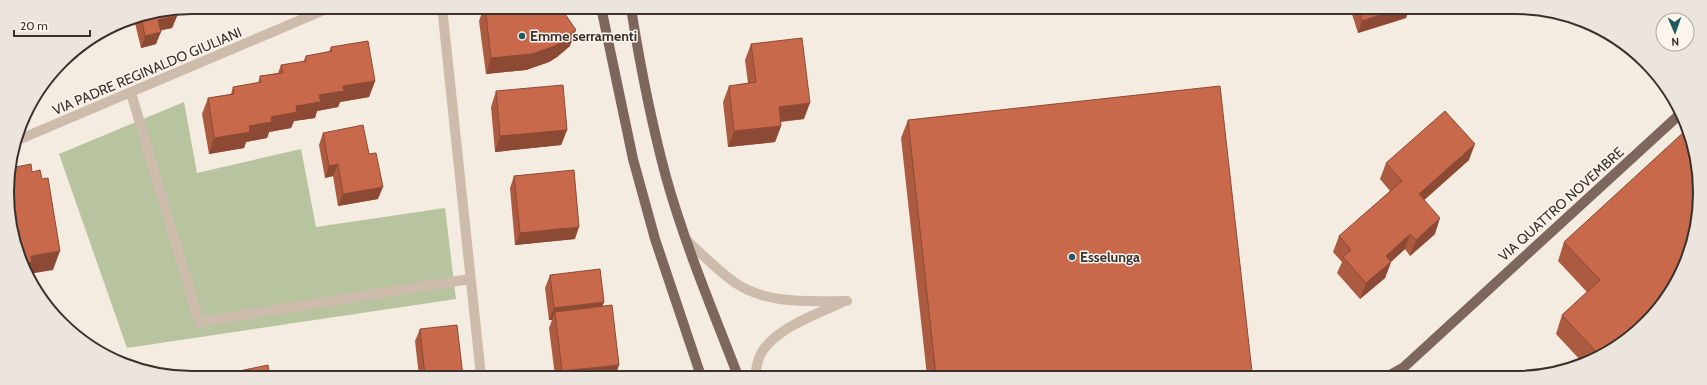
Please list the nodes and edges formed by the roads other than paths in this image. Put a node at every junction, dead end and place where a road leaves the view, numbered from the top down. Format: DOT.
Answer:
graph roads {
  1 [pos="314,14"];
  2 [pos="443,14"];
  3 [pos="602,14"];
  4 [pos="632,14"];
  5 [pos="130,93"];
  6 [pos="1676,117"];
  7 [pos="22,138"];
  8 [pos="686,240"];
  9 [pos="470,279"];
  10 [pos="1404,367"];
  11 [pos="480,371"];
  12 [pos="699,371"];
  13 [pos="736,371"];
  14 [pos="756,371"];
  15 [pos="1397,371"];
  16 [pos="1402,371"];
  1 -- 5 [label="street, VIA PADRE REGINALDO GIULIANI"];
  2 -- 9 [label="street"];
  3 -- 12 [label="main road"];
  4 -- 8 [label="main road"];
  5 -- 7 [label="street, VIA PADRE REGINALDO GIULIANI"];
  5 -- 9 [label="street"];
  6 -- 10 [label="main road, VIA QUATTRO NOVEMBRE"];
  8 -- 13 [label="main road"];
  8 -- 14 [label="street"];
  9 -- 11 [label="street"];
  10 -- 15 [label="main road"];
  10 -- 16 [label="main road"];
}
